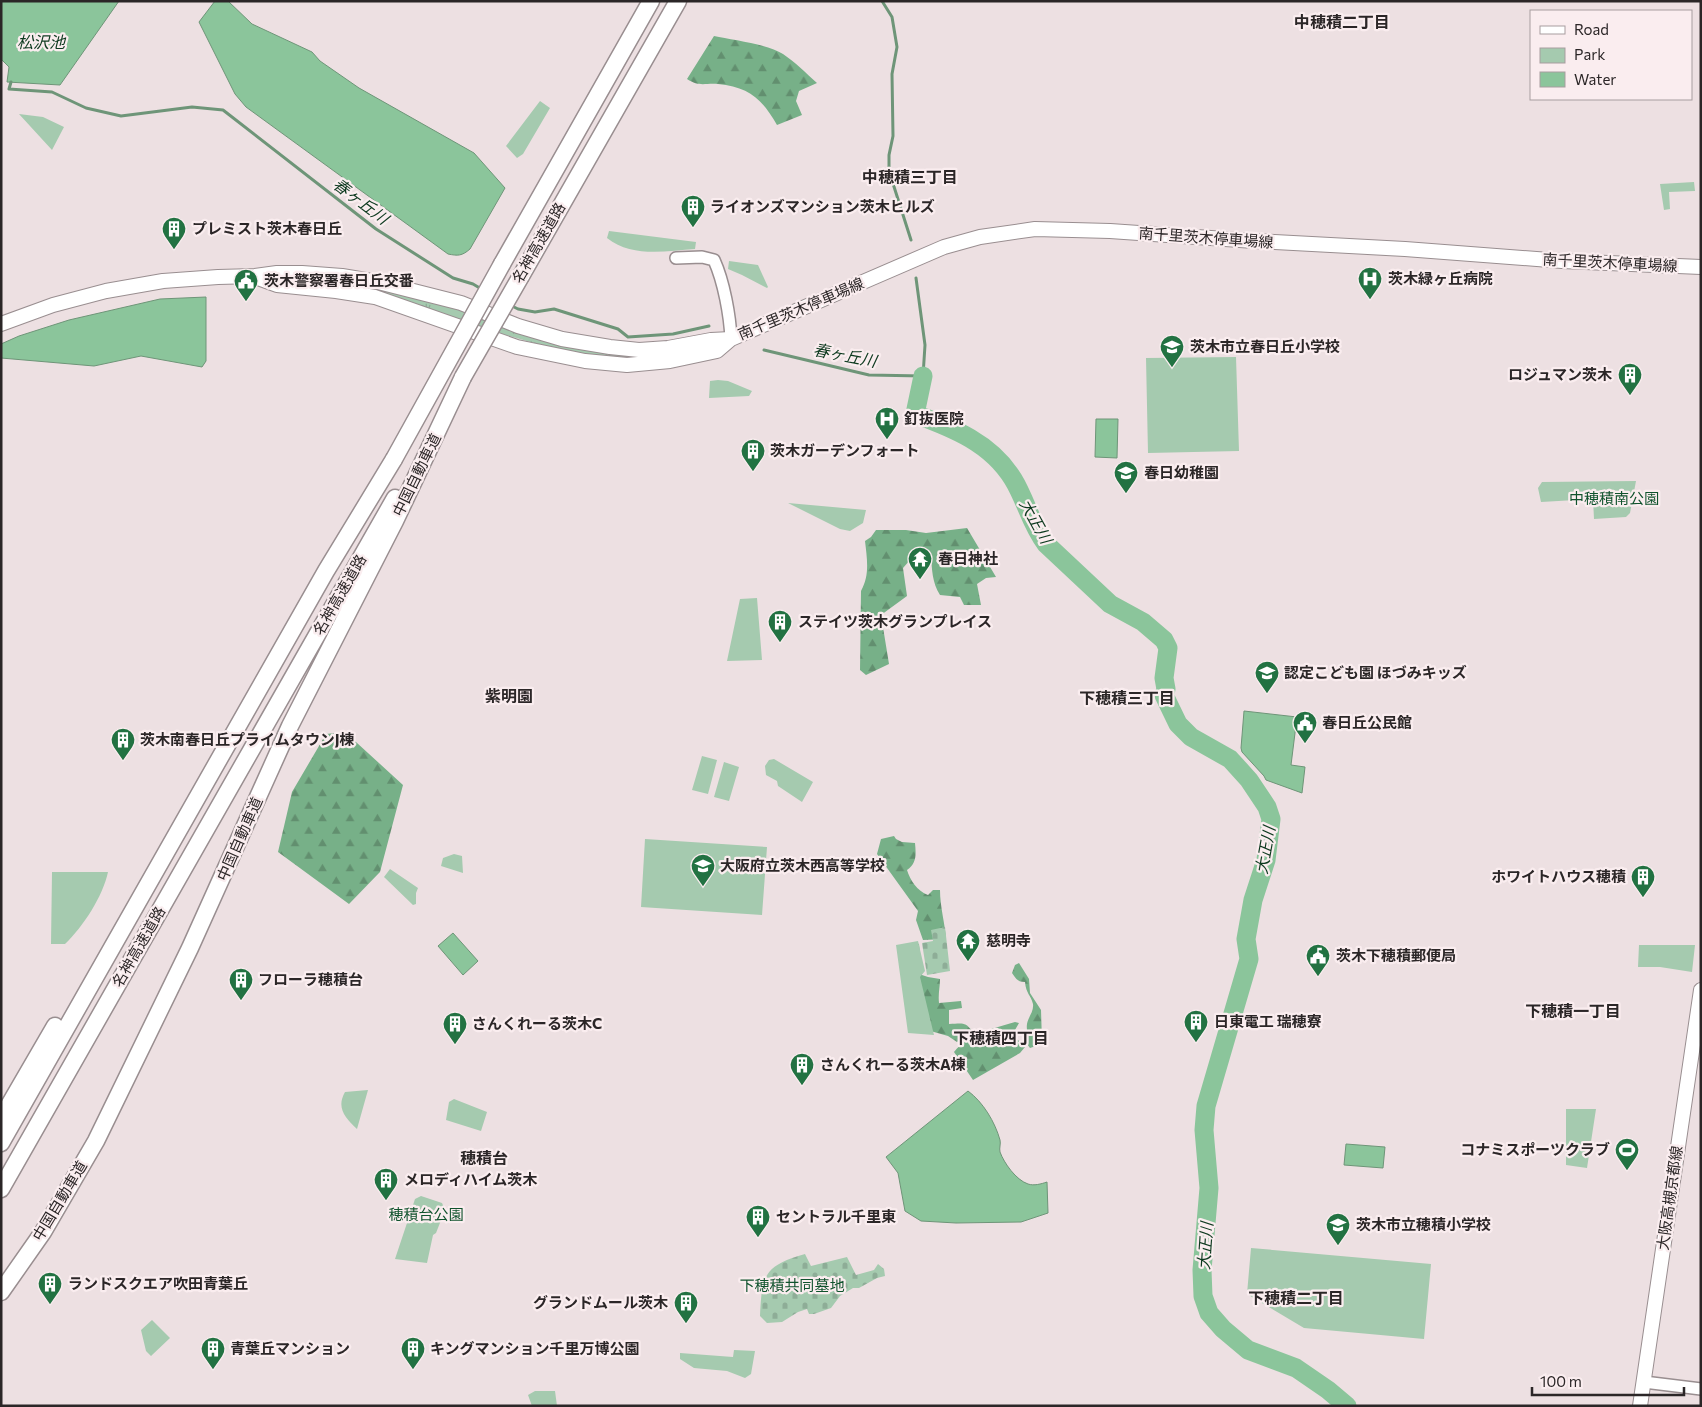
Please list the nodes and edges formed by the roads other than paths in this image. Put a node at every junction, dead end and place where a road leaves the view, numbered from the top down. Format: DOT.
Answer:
graph roads {
  1 [pos="651,1"];
  2 [pos="678,1"];
  3 [pos="676,258"];
  4 [pos="1701,267"];
  5 [pos="255,276"];
  6 [pos="1,324"];
  7 [pos="731,339"];
  8 [pos="463,377"];
  9 [pos="415,471"];
  10 [pos="237,727"];
  11 [pos="1701,990"];
  12 [pos="1,1119"];
  13 [pos="1,1143"];
  14 [pos="1,1189"];
  15 [pos="1,1292"];
  16 [pos="1644,1382"];
  17 [pos="1701,1390"];
  18 [pos="1640,1406"];
  1 -- 10 [label="highway, 名神高速道路, bridge"];
  2 -- 8 [label="highway, 名神高速道路, bridge"];
  3 -- 7 [label="street"];
  4 -- 7 [label="main road, 南千里茨木停車場線"];
  5 -- 6 [label="main road, 南千里茨木停車場線"];
  5 -- 7 [label="main road, 南千里茨木停車場線"];
  5 -- 7 [label="main road, 南千里茨木停車場線"];
  8 -- 9 [label="highway, 中国自動車道"];
  9 -- 14 [label="highway, 名神高速道路"];
  9 -- 15 [label="highway, 中国自動車道"];
  10 -- 12 [label="highway"];
  10 -- 13 [label="highway, 名神高速道路"];
  11 -- 16 [label="main road, 大阪高槻京都線"];
  16 -- 17 [label="street"];
  16 -- 18 [label="main road, 大阪高槻京都線"];
}
